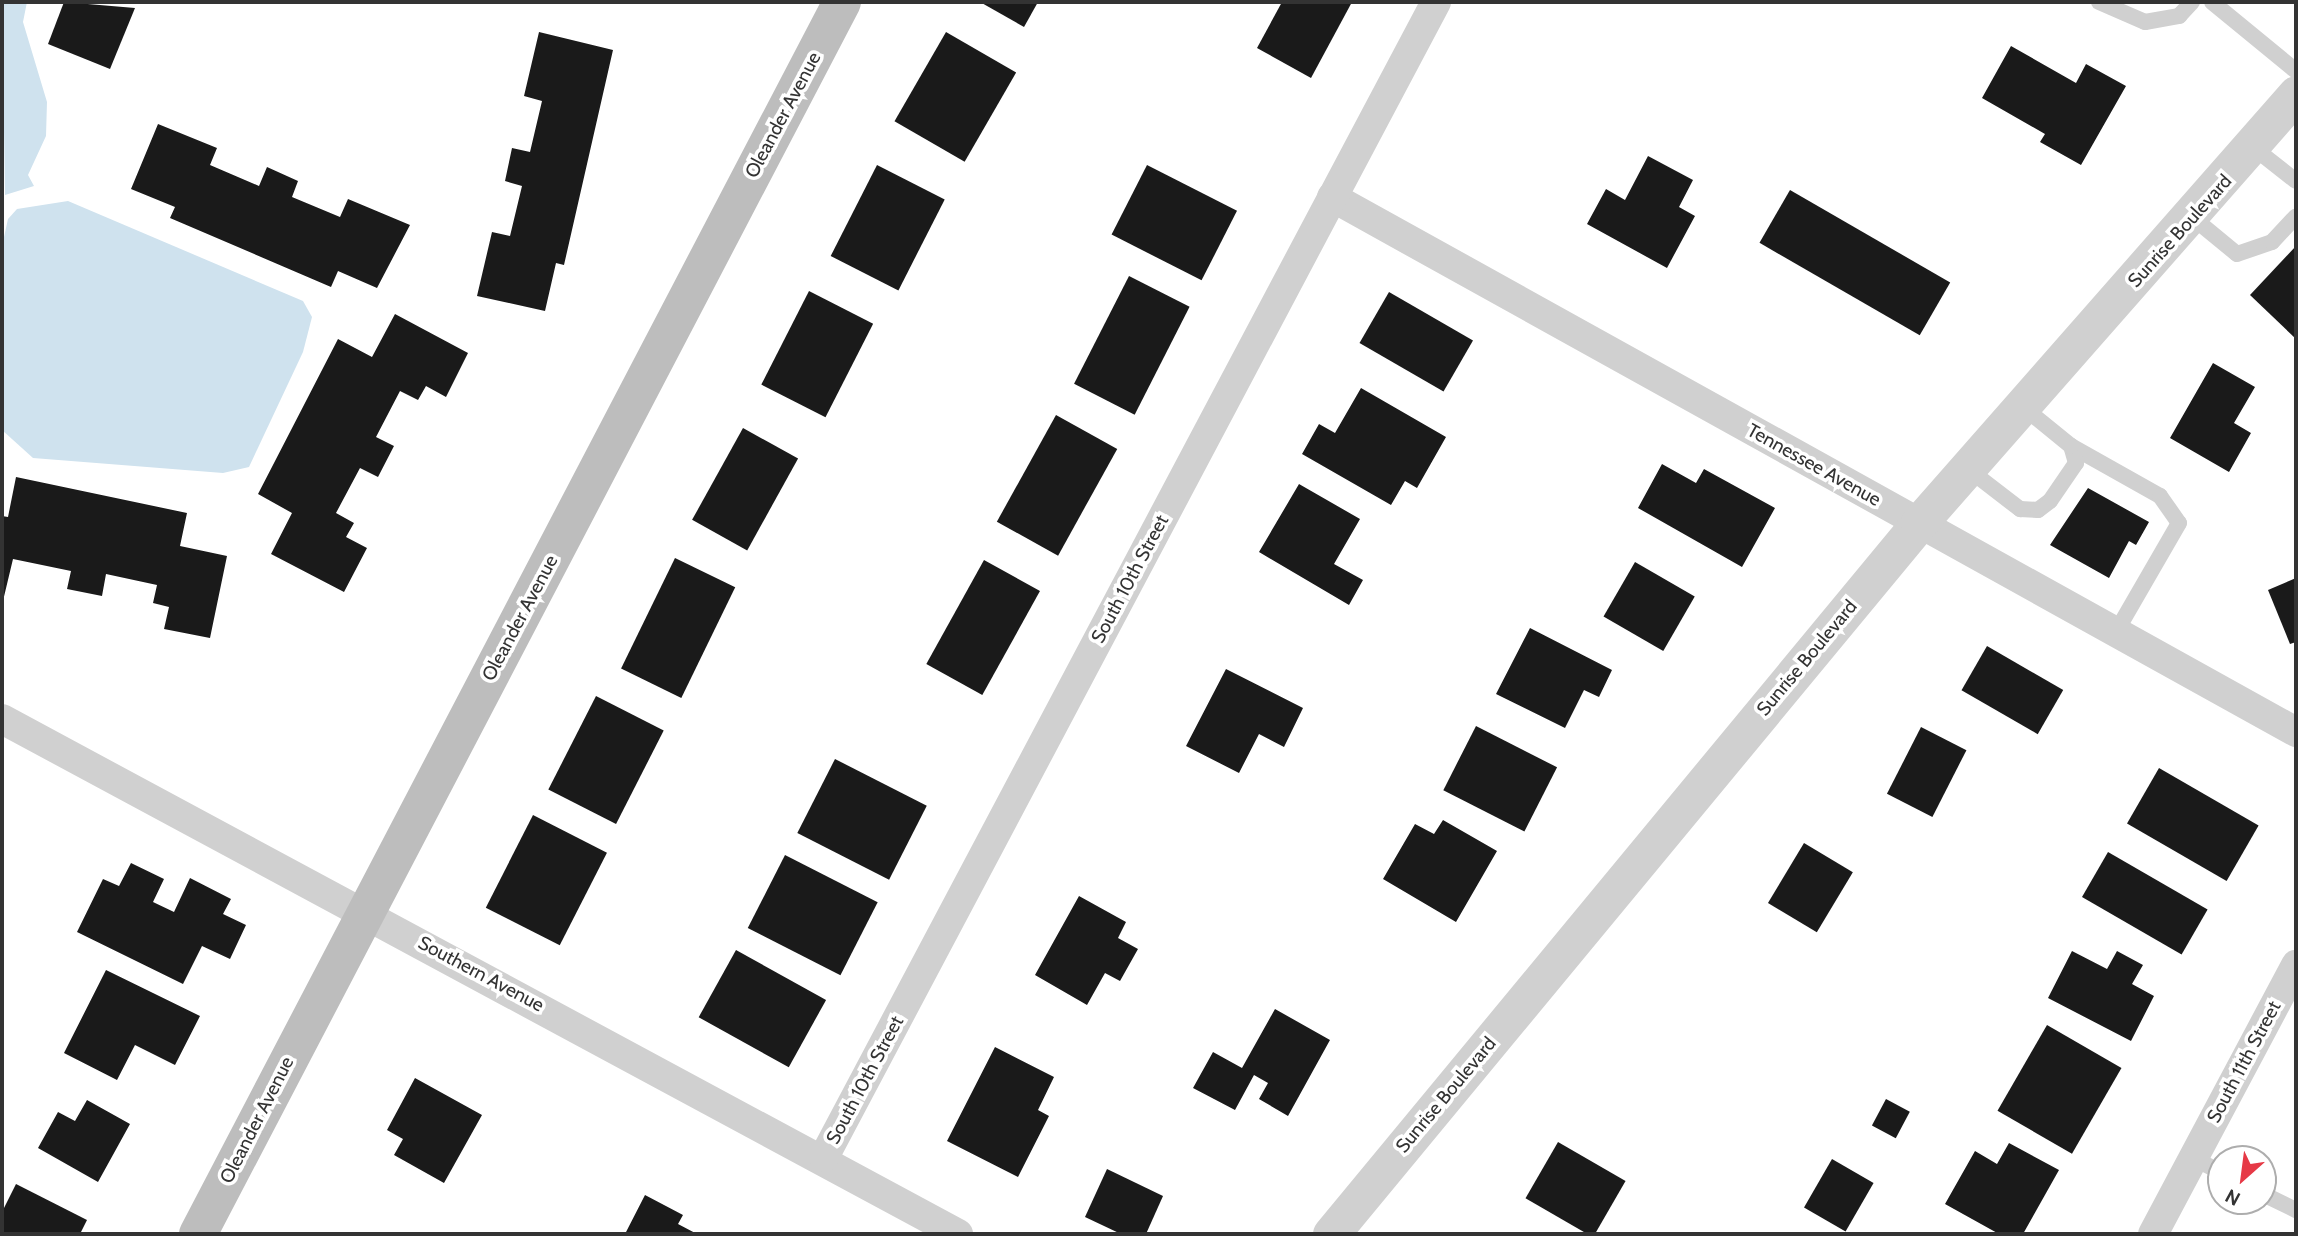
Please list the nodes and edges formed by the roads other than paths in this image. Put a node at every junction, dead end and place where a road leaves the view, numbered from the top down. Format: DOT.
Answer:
graph roads {
  1 [pos="842,2"];
  2 [pos="1436,2"];
  3 [pos="2099,2"];
  4 [pos="2192,2"];
  5 [pos="2212,2"];
  6 [pos="2296,71"];
  7 [pos="2296,94"];
  8 [pos="2254,148"];
  9 [pos="2296,181"];
  10 [pos="1332,197"];
  11 [pos="2296,216"];
  12 [pos="2192,217"];
  13 [pos="2023,407"];
  14 [pos="2071,446"];
  15 [pos="1968,469"];
  16 [pos="1919,523"];
  17 [pos="2116,632"];
  18 [pos="2,719"];
  19 [pos="2296,732"];
  20 [pos="365,913"];
  21 [pos="2296,965"];
  22 [pos="824,1157"];
  23 [pos="2193,1158"];
  24 [pos="2207,1165"];
  25 [pos="2277,1201"];
  26 [pos="2296,1210"];
  27 [pos="198,1234"];
  28 [pos="958,1234"];
  29 [pos="1331,1234"];
  30 [pos="2153,1234"];
  1 -- 20 [label="main road, Oleander Avenue"];
  2 -- 10 [label="street, South 10th Street"];
  3 -- 4 [label="lane"];
  5 -- 6 [label="lane"];
  7 -- 8 [label="street, Sunrise Boulevard"];
  8 -- 9 [label="lane"];
  8 -- 12 [label="street, Sunrise Boulevard"];
  10 -- 16 [label="street, Tennessee Avenue"];
  10 -- 22 [label="street, South 10th Street"];
  11 -- 12 [label="lane"];
  12 -- 13 [label="street, Sunrise Boulevard"];
  13 -- 14 [label="lane"];
  13 -- 15 [label="street, Sunrise Boulevard"];
  14 -- 15 [label="lane"];
  14 -- 17 [label="lane"];
  15 -- 16 [label="street, Sunrise Boulevard"];
  16 -- 17 [label="street, Tennessee Avenue"];
  16 -- 29 [label="street, Sunrise Boulevard"];
  17 -- 19 [label="street, Tennessee Avenue"];
  18 -- 20 [label="street, Southern Avenue"];
  20 -- 22 [label="street, Southern Avenue"];
  20 -- 27 [label="main road, Oleander Avenue"];
  21 -- 23 [label="street, South 11th Street"];
  22 -- 28 [label="street, Southern Avenue"];
  23 -- 24 [label="lane"];
  23 -- 30 [label="street, South 11th Street"];
  25 -- 26 [label="lane"];
}
